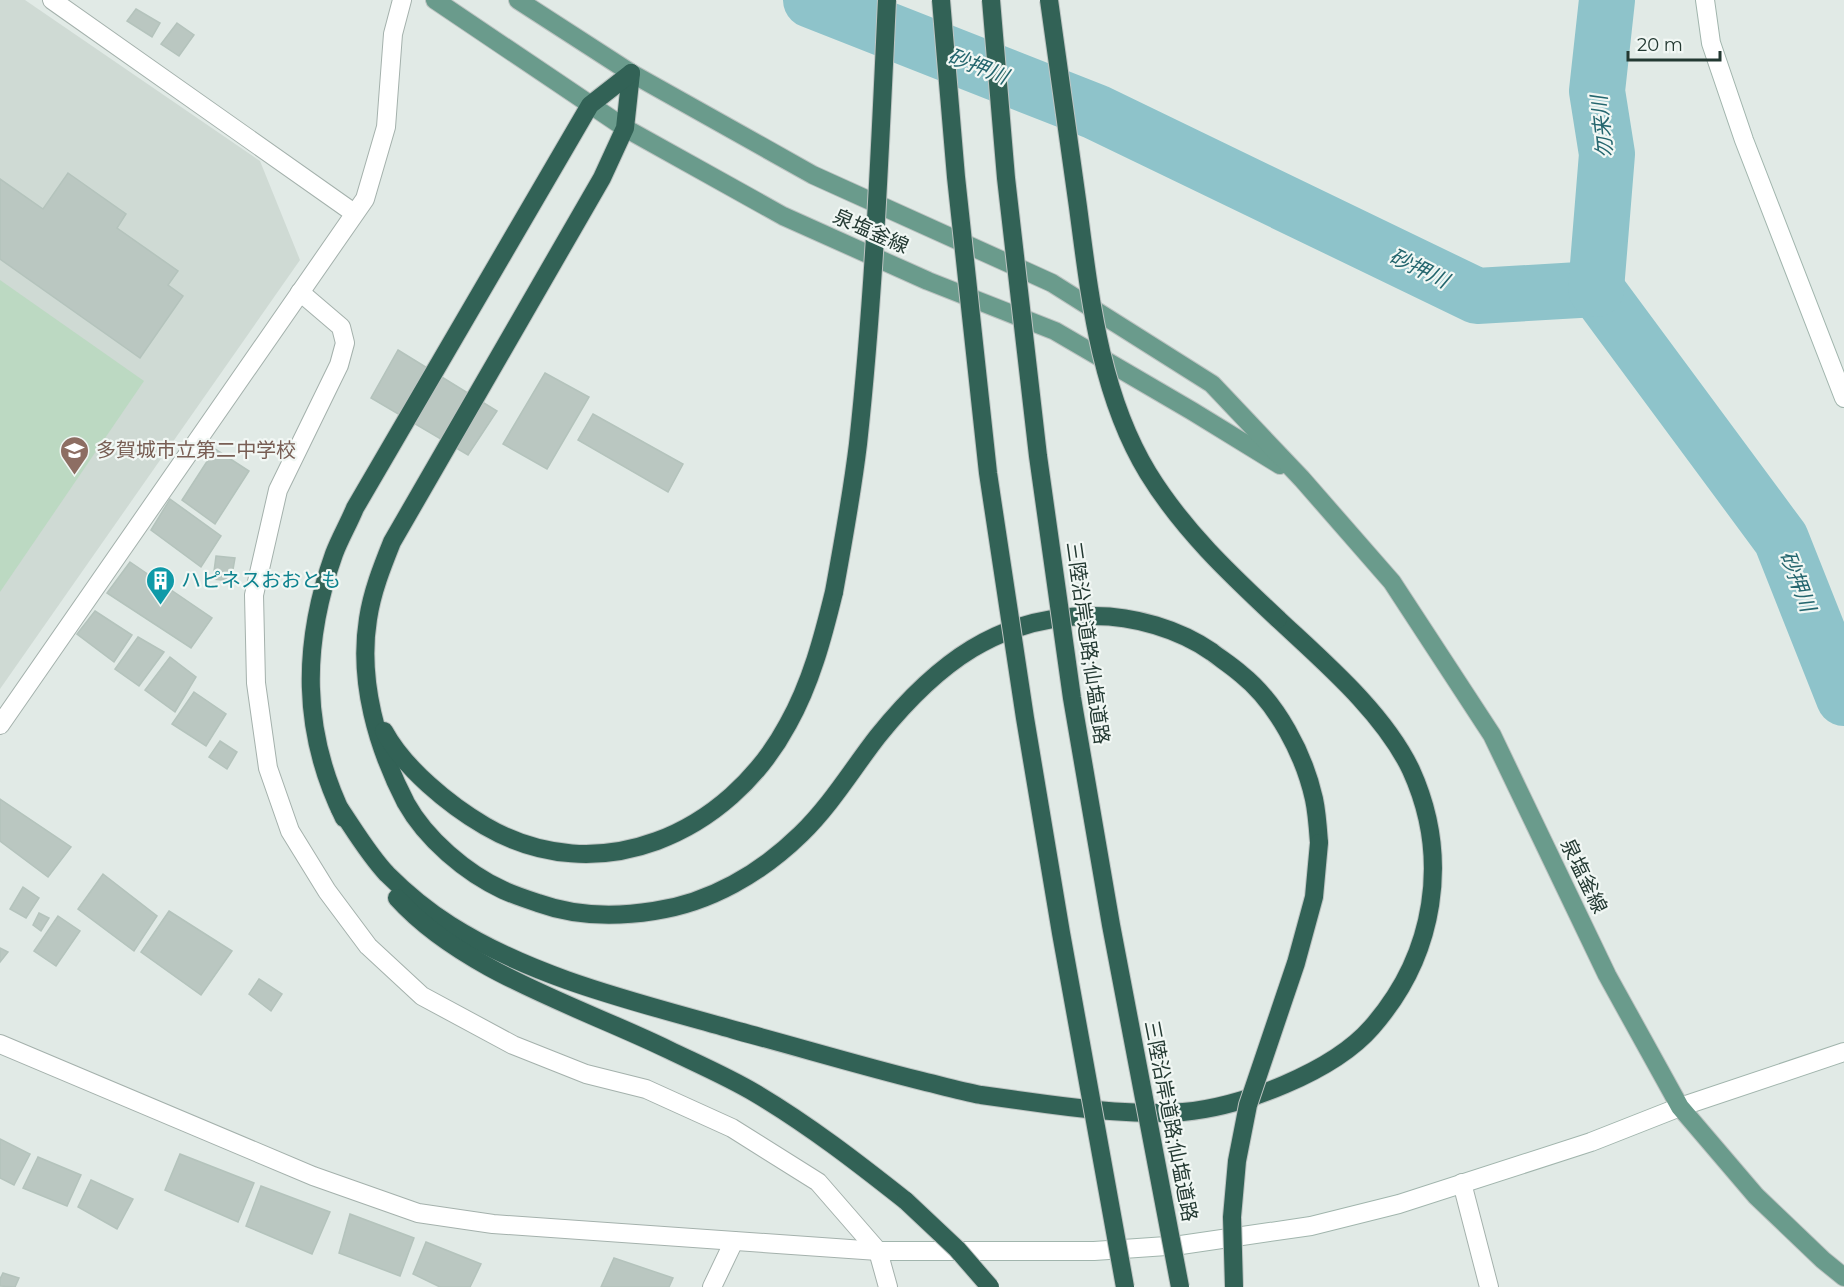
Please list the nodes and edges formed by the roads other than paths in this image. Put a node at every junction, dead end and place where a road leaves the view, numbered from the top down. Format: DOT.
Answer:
graph roads {
  1 [pos="52,0"];
  2 [pos="402,0"];
  3 [pos="435,0"];
  4 [pos="518,0"];
  5 [pos="887,0"];
  6 [pos="941,0"];
  7 [pos="991,0"];
  8 [pos="1050,0"];
  9 [pos="1705,0"];
  10 [pos="631,73"];
  11 [pos="590,105"];
  12 [pos="625,128"];
  13 [pos="354,213"];
  14 [pos="300,292"];
  15 [pos="1844,398"];
  16 [pos="1302,479"];
  17 [pos="371,708"];
  18 [pos="0,725"];
  19 [pos="340,809"];
  20 [pos="0,1044"];
  21 [pos="1844,1052"];
  22 [pos="1680,1107"];
  23 [pos="1462,1183"];
  24 [pos="734,1240"];
  25 [pos="878,1251"];
  26 [pos="1844,1277"];
  27 [pos="712,1287"];
  28 [pos="888,1287"];
  29 [pos="990,1287"];
  30 [pos="1125,1287"];
  31 [pos="1180,1287"];
  32 [pos="1234,1287"];
  33 [pos="1489,1287"];
  1 -- 13 [label="street"];
  2 -- 13 [label="street"];
  3 -- 11 [label="main road, 泉塩釜線"];
  4 -- 10 [label="main road, 泉塩釜線"];
  5 -- 17 [label="highway, bridge"];
  6 -- 30 [label="highway, bridge"];
  7 -- 31 [label="highway, 三陸沿岸道路;仙塩道路, bridge"];
  8 -- 19 [label="highway, bridge"];
  9 -- 15 [label="street"];
  10 -- 11 [label="highway"];
  10 -- 12 [label="highway"];
  10 -- 16 [label="main road, 泉塩釜線"];
  11 -- 12 [label="main road, 泉塩釜線"];
  11 -- 19 [label="highway"];
  12 -- 16 [label="main road, 泉塩釜線"];
  12 -- 17 [label="highway"];
  13 -- 14 [label="street"];
  14 -- 18 [label="street"];
  14 -- 25 [label="street"];
  16 -- 22 [label="main road, 泉塩釜線"];
  17 -- 32 [label="highway, bridge"];
  19 -- 29 [label="highway, bridge"];
  20 -- 24 [label="street"];
  21 -- 22 [label="street"];
  22 -- 23 [label="street"];
  22 -- 26 [label="main road, 泉塩釜線"];
  23 -- 25 [label="street"];
  23 -- 33 [label="street"];
  24 -- 25 [label="street"];
  24 -- 27 [label="street"];
  25 -- 28 [label="street"];
}
